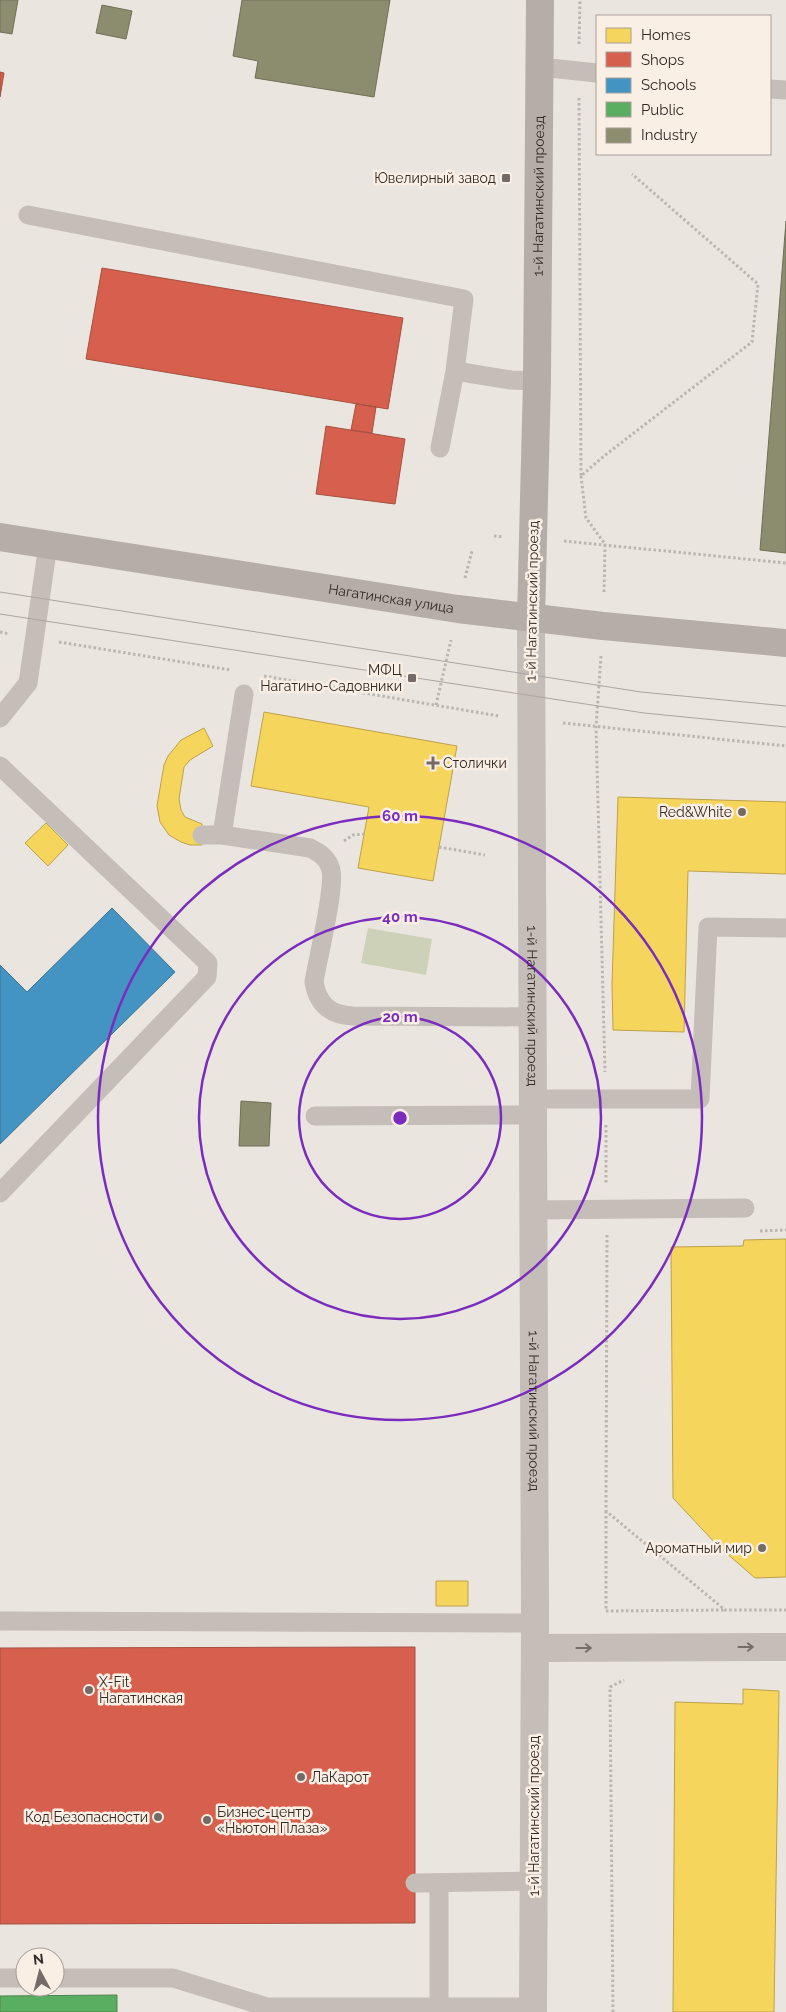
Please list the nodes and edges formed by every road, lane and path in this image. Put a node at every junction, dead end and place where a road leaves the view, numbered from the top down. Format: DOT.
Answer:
graph roads {
  1 [pos="540,0"];
  2 [pos="580,0"];
  3 [pos="540,67"];
  4 [pos="588,72"];
  5 [pos="771,89"];
  6 [pos="786,90"];
  7 [pos="632,174"];
  8 [pos="28,215"];
  9 [pos="455,371"];
  10 [pos="537,381"];
  11 [pos="440,448"];
  12 [pos="581,476"];
  13 [pos="0,537"];
  14 [pos="48,545"];
  15 [pos="786,563"];
  16 [pos="531,617"];
  17 [pos="0,632"];
  18 [pos="34,638"];
  19 [pos="786,642"];
  20 [pos="237,672"];
  21 [pos="256,675"];
  22 [pos="244,694"];
  23 [pos="0,718"];
  24 [pos="530,719"];
  25 [pos="786,746"];
  26 [pos="0,766"];
  27 [pos="202,835"];
  28 [pos="222,835"];
  29 [pos="439,847"];
  30 [pos="485,855"];
  31 [pos="786,928"];
  32 [pos="532,1017"];
  33 [pos="532,1107"];
  34 [pos="315,1116"];
  35 [pos="0,1193"];
  36 [pos="745,1208"];
  37 [pos="532,1210"];
  38 [pos="786,1230"];
  39 [pos="774,1231"];
  40 [pos="606,1511"];
  41 [pos="648,1610"];
  42 [pos="725,1610"];
  43 [pos="0,1621"];
  44 [pos="535,1636"];
  45 [pos="648,1647"];
  46 [pos="786,1647"];
  47 [pos="533,1880"];
  48 [pos="439,1882"];
  49 [pos="415,1883"];
  50 [pos="0,1978"];
  51 [pos="15,1978"];
  52 [pos="65,1978"];
  53 [pos="439,2007"];
  54 [pos="533,2010"];
  55 [pos="613,2012"];
  1 -- 3 [label="street, 1-й Нагатинский проезд"];
  2 -- 4 [label="path"];
  3 -- 4 [label="lane"];
  3 -- 10 [label="street, 1-й Нагатинский проезд"];
  4 -- 12 [label="path"];
  5 -- 6 [label="lane"];
  7 -- 12 [label="path"];
  8 -- 9 [label="lane"];
  9 -- 10 [label="lane"];
  9 -- 11 [label="lane"];
  10 -- 16 [label="street, 1-й Нагатинский проезд"];
  12 -- 15 [label="path"];
  13 -- 14 [label="street, Нагатинская улица"];
  14 -- 16 [label="street, Нагатинская улица"];
  14 -- 18 [label="lane"];
  16 -- 19 [label="street, Нагатинская улица"];
  16 -- 24 [label="street, 1-й Нагатинский проезд"];
  17 -- 18 [label="path"];
  18 -- 20 [label="path"];
  18 -- 23 [label="lane"];
  21 -- 24 [label="path"];
  22 -- 28 [label="lane"];
  24 -- 25 [label="path"];
  24 -- 32 [label="street, 1-й Нагатинский проезд"];
  26 -- 35 [label="lane"];
  27 -- 28 [label="lane"];
  28 -- 32 [label="lane"];
  29 -- 30 [label="path"];
  31 -- 33 [label="lane"];
  32 -- 33 [label="street, 1-й Нагатинский проезд"];
  33 -- 34 [label="lane"];
  33 -- 37 [label="street, 1-й Нагатинский проезд"];
  36 -- 37 [label="lane"];
  37 -- 44 [label="street, 1-й Нагатинский проезд"];
  38 -- 39 [label="path"];
  40 -- 41 [label="path"];
  41 -- 42 [label="path"];
  41 -- 45 [label="path"];
  43 -- 44 [label="lane"];
  44 -- 45 [label="street, one-way"];
  44 -- 47 [label="street, 1-й Нагатинский проезд"];
  45 -- 46 [label="street, one-way"];
  45 -- 55 [label="path"];
  47 -- 48 [label="lane"];
  47 -- 54 [label="street, 1-й Нагатинский проезд"];
  48 -- 49 [label="lane"];
  48 -- 53 [label="lane"];
  50 -- 51 [label="lane"];
  52 -- 53 [label="lane"];
  53 -- 54 [label="lane"];
}
